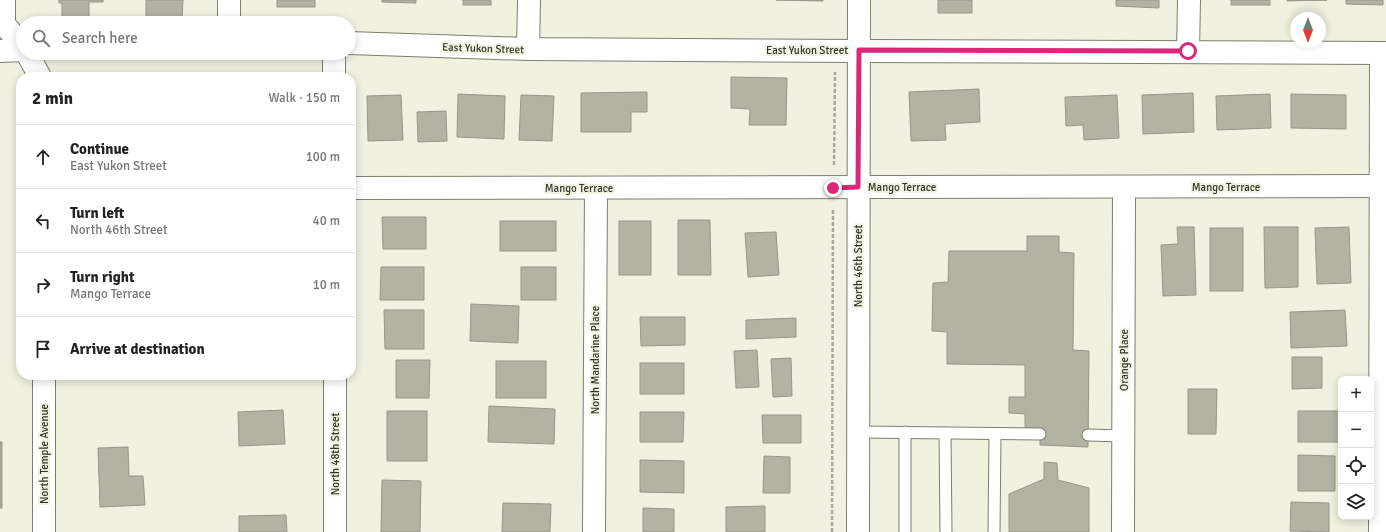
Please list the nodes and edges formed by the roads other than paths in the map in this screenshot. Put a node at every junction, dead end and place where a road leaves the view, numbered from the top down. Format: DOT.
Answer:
graph roads {
  1 [pos="4,0"];
  2 [pos="229,0"];
  3 [pos="529,0"];
  4 [pos="859,0"];
  5 [pos="1189,0"];
  6 [pos="229,16"];
  7 [pos="16,39"];
  8 [pos="356,43"];
  9 [pos="16,50"];
  10 [pos="528,50"];
  11 [pos="859,50"];
  12 [pos="0,51"];
  13 [pos="1188,51"];
  14 [pos="1384,53"];
  15 [pos="31,60"];
  16 [pos="334,60"];
  17 [pos="37,72"];
  18 [pos="334,72"];
  19 [pos="1382,186"];
  20 [pos="858,187"];
  21 [pos="356,188"];
  22 [pos="596,188"];
  23 [pos="1124,188"];
  24 [pos="44,380"];
  25 [pos="335,380"];
  26 [pos="858,432"];
  27 [pos="905,432"];
  28 [pos="945,433"];
  29 [pos="995,434"];
  30 [pos="1040,434"];
  31 [pos="1088,435"];
  32 [pos="1124,436"];
  33 [pos="44,532"];
  34 [pos="335,532"];
  35 [pos="594,532"];
  36 [pos="858,532"];
  37 [pos="905,532"];
  38 [pos="946,532"];
  39 [pos="994,532"];
  40 [pos="1124,532"];
  41 [pos="1380,532"];
  1 -- 7 [label="street"];
  2 -- 6 [label="street"];
  3 -- 10 [label="street"];
  4 -- 11 [label="street, North 46th Street"];
  5 -- 13 [label="street"];
  8 -- 10 [label="street, East Yukon Street"];
  9 -- 12 [label="street"];
  10 -- 11 [label="street, East Yukon Street"];
  11 -- 13 [label="street, East Yukon Street"];
  11 -- 20 [label="street, North 46th Street"];
  13 -- 14 [label="street, East Yukon Street"];
  14 -- 19 [label="street"];
  15 -- 17 [label="street"];
  16 -- 18 [label="street"];
  19 -- 23 [label="street, Mango Terrace"];
  19 -- 41 [label="street"];
  20 -- 22 [label="street, Mango Terrace"];
  20 -- 23 [label="street, Mango Terrace"];
  20 -- 26 [label="street, North 46th Street"];
  21 -- 22 [label="street, Mango Terrace"];
  22 -- 35 [label="street, North Mandarine Place"];
  23 -- 32 [label="street, Orange Place"];
  24 -- 33 [label="street, North Temple Avenue"];
  25 -- 34 [label="street, North 48th Street"];
  26 -- 27 [label="lane"];
  26 -- 36 [label="street, North 46th Street"];
  27 -- 28 [label="lane"];
  27 -- 37 [label="lane"];
  28 -- 29 [label="lane"];
  28 -- 38 [label="lane"];
  29 -- 30 [label="lane"];
  29 -- 39 [label="lane"];
  31 -- 32 [label="lane"];
  32 -- 40 [label="street, Orange Place"];
}
